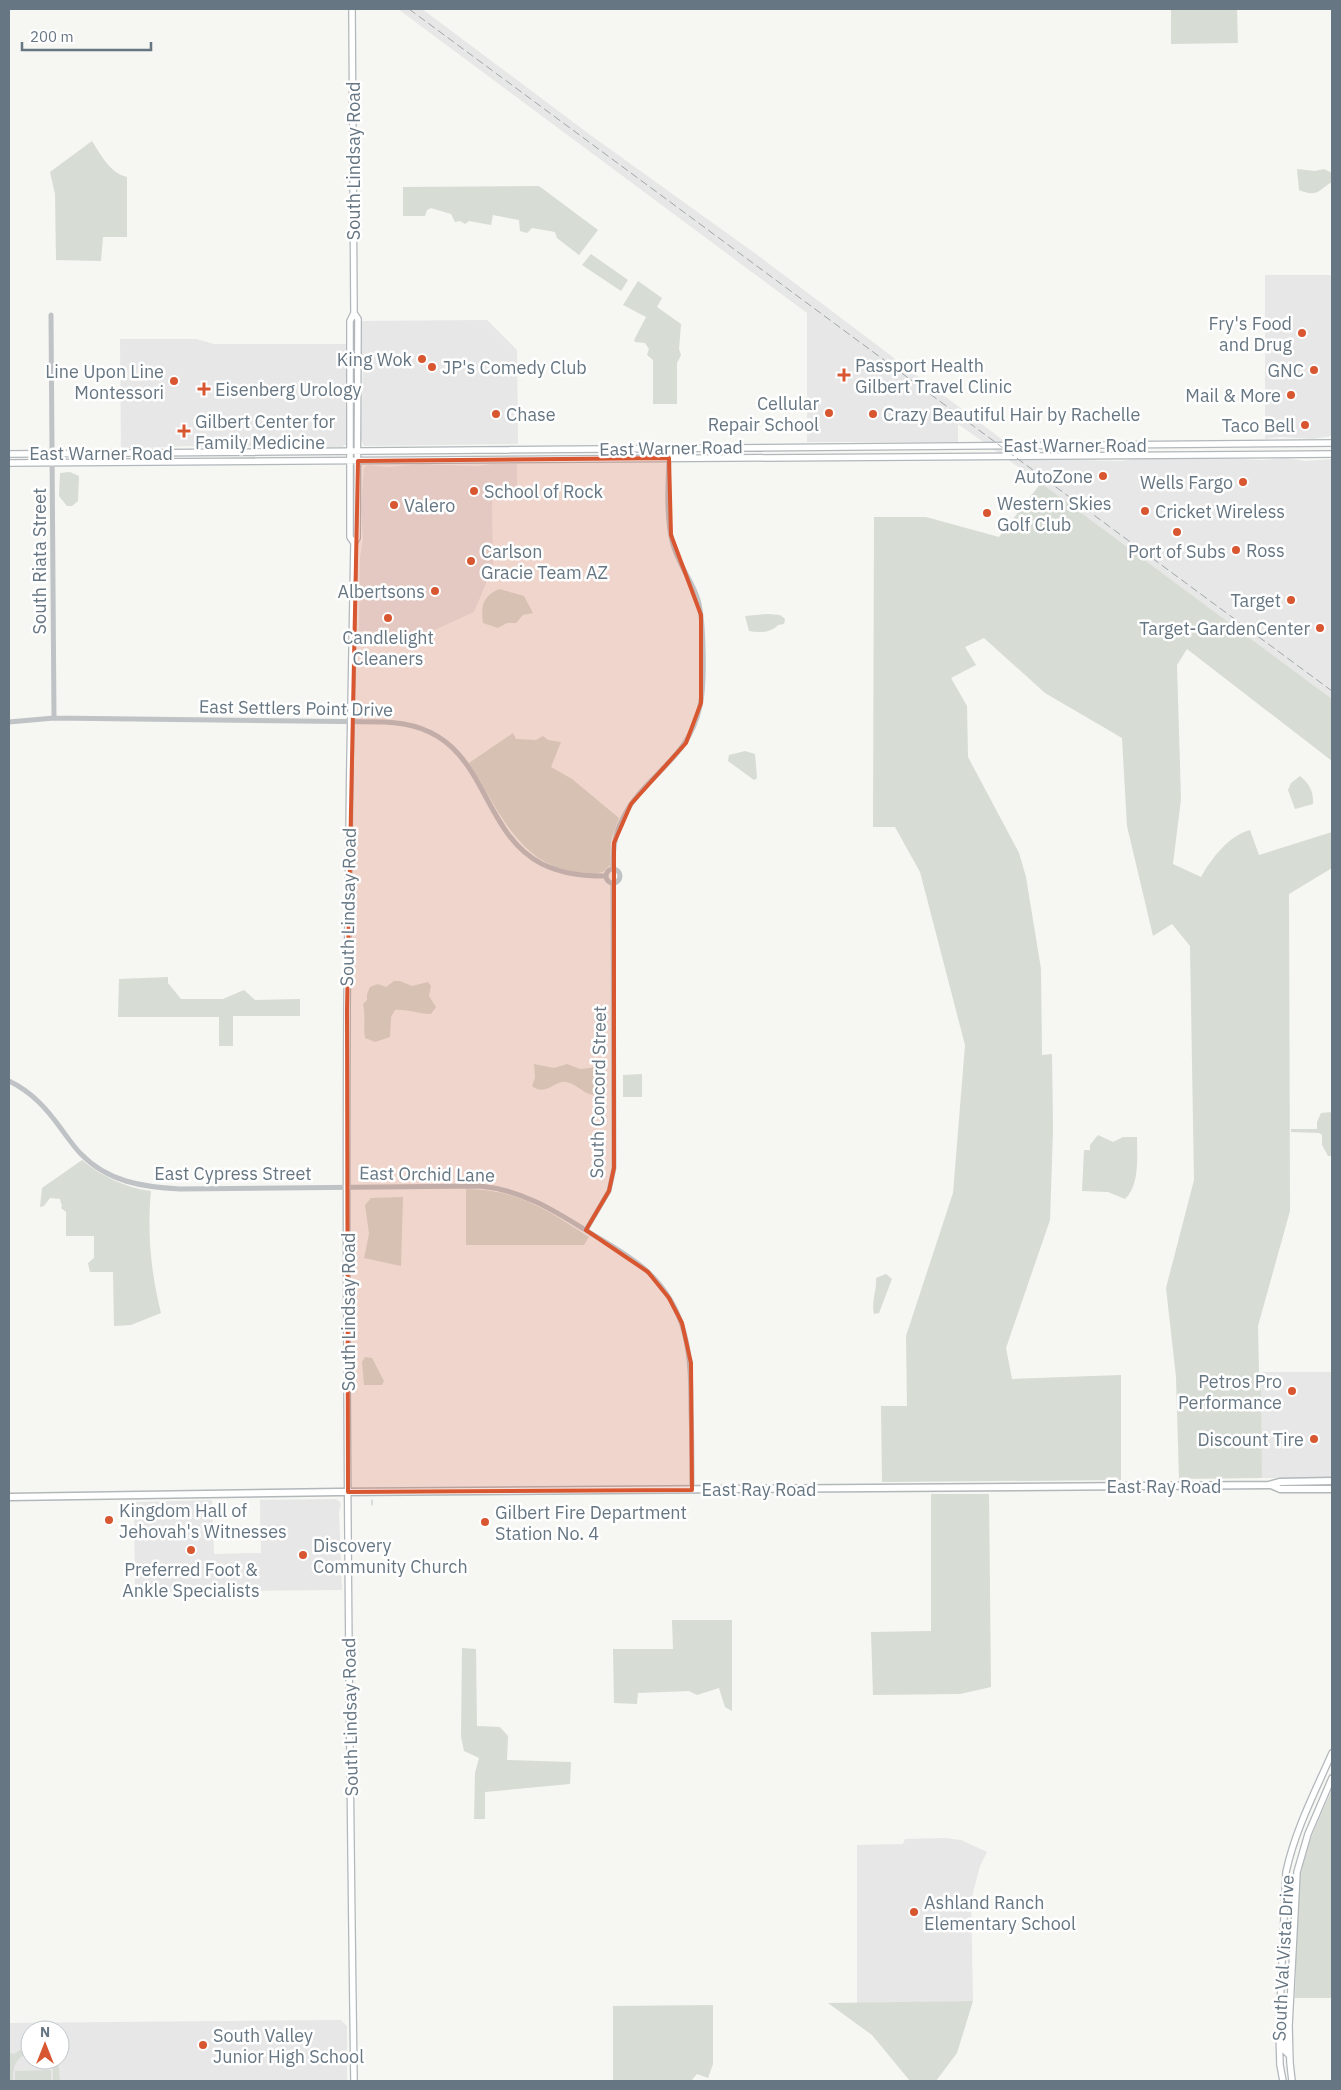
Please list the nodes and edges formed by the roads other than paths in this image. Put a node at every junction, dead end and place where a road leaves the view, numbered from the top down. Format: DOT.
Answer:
graph roads {
  1 [pos="352,9"];
  2 [pos="354,312"];
  3 [pos="51,315"];
  4 [pos="350,334"];
  5 [pos="357,359"];
  6 [pos="1332,443"];
  7 [pos="1208,444"];
  8 [pos="1271,444"];
  9 [pos="1130,445"];
  10 [pos="351,450"];
  11 [pos="358,450"];
  12 [pos="485,450"];
  13 [pos="224,452"];
  14 [pos="9,454"];
  15 [pos="52,454"];
  16 [pos="1170,454"];
  17 [pos="1272,454"];
  18 [pos="1332,454"];
  19 [pos="1130,455"];
  20 [pos="669,458"];
  21 [pos="485,460"];
  22 [pos="351,461"];
  23 [pos="358,461"];
  24 [pos="224,462"];
  25 [pos="9,463"];
  26 [pos="52,463"];
  27 [pos="354,543"];
  28 [pos="54,718"];
  29 [pos="350,721"];
  30 [pos="9,722"];
  31 [pos="613,868"];
  32 [pos="606,876"];
  33 [pos="613,883"];
  34 [pos="9,1081"];
  35 [pos="347,1187"];
  36 [pos="586,1230"];
  37 [pos="1332,1482"];
  38 [pos="1269,1485"];
  39 [pos="1332,1489"];
  40 [pos="692,1490"];
  41 [pos="348,1492"];
  42 [pos="9,1496"];
  43 [pos="1332,1753"];
  44 [pos="1332,1778"];
  45 [pos="1279,2032"];
  46 [pos="1289,2055"];
  47 [pos="354,2081"];
  48 [pos="1282,2081"];
  49 [pos="1292,2081"];
  1 -- 2 [label="main road, South Lindsay Road"];
  2 -- 4 [label="main road, South Lindsay Road"];
  2 -- 5 [label="main road, South Lindsay Road"];
  3 -- 15 [label="street, South Riata Street"];
  4 -- 5 [label="main road"];
  4 -- 10 [label="main road, South Lindsay Road"];
  5 -- 11 [label="main road, South Lindsay Road"];
  6 -- 8 [label="main road, East Warner Road"];
  7 -- 8 [label="main road, East Warner Road"];
  7 -- 9 [label="main road, East Warner Road"];
  7 -- 16 [label="main road"];
  8 -- 17 [label="main road"];
  9 -- 12 [label="main road, East Warner Road"];
  9 -- 19 [label="main road"];
  10 -- 11 [label="main road, East Warner Road"];
  10 -- 13 [label="main road, East Warner Road"];
  10 -- 22 [label="main road, South Lindsay Road"];
  11 -- 12 [label="main road, East Warner Road"];
  11 -- 23 [label="main road, South Lindsay Road"];
  12 -- 21 [label="main road"];
  13 -- 15 [label="main road, East Warner Road"];
  13 -- 24 [label="main road"];
  14 -- 15 [label="main road, East Warner Road"];
  15 -- 26 [label="street, South Riata Street"];
  16 -- 17 [label="main road, East Warner Road"];
  16 -- 19 [label="main road, East Warner Road"];
  17 -- 18 [label="main road, East Warner Road"];
  19 -- 20 [label="main road, East Warner Road"];
  20 -- 21 [label="main road, East Warner Road"];
  20 -- 31 [label="street"];
  21 -- 23 [label="main road, East Warner Road"];
  22 -- 23 [label="main road, East Warner Road"];
  22 -- 24 [label="main road, East Warner Road"];
  22 -- 27 [label="main road, South Lindsay Road"];
  23 -- 27 [label="main road, South Lindsay Road"];
  24 -- 26 [label="main road, East Warner Road"];
  25 -- 26 [label="main road, East Warner Road"];
  26 -- 28 [label="street, South Riata Street"];
  27 -- 29 [label="main road, South Lindsay Road"];
  28 -- 29 [label="street, East Settlers Point Drive"];
  28 -- 30 [label="street, East Settlers Point Drive"];
  29 -- 32 [label="street, East Settlers Point Drive"];
  29 -- 35 [label="main road, South Lindsay Road"];
  31 -- 32 [label="street"];
  31 -- 33 [label="street"];
  32 -- 33 [label="street"];
  33 -- 36 [label="street, South Concord Street"];
  34 -- 35 [label="street, East Cypress Street"];
  35 -- 36 [label="street, East Orchid Lane"];
  35 -- 41 [label="main road, South Lindsay Road"];
  36 -- 40 [label="street"];
  37 -- 38 [label="main road, East Ray Road"];
  38 -- 39 [label="main road, East Ray Road"];
  38 -- 40 [label="main road, East Ray Road"];
  40 -- 41 [label="main road, East Ray Road"];
  41 -- 42 [label="main road, East Ray Road"];
  41 -- 47 [label="main road, South Lindsay Road"];
  43 -- 45 [label="main road, South Val Vista Drive"];
  44 -- 46 [label="main road, South Val Vista Drive"];
  45 -- 46 [label="main road"];
  45 -- 48 [label="main road, South Val Vista Drive"];
  46 -- 49 [label="main road, South Val Vista Drive"];
}
